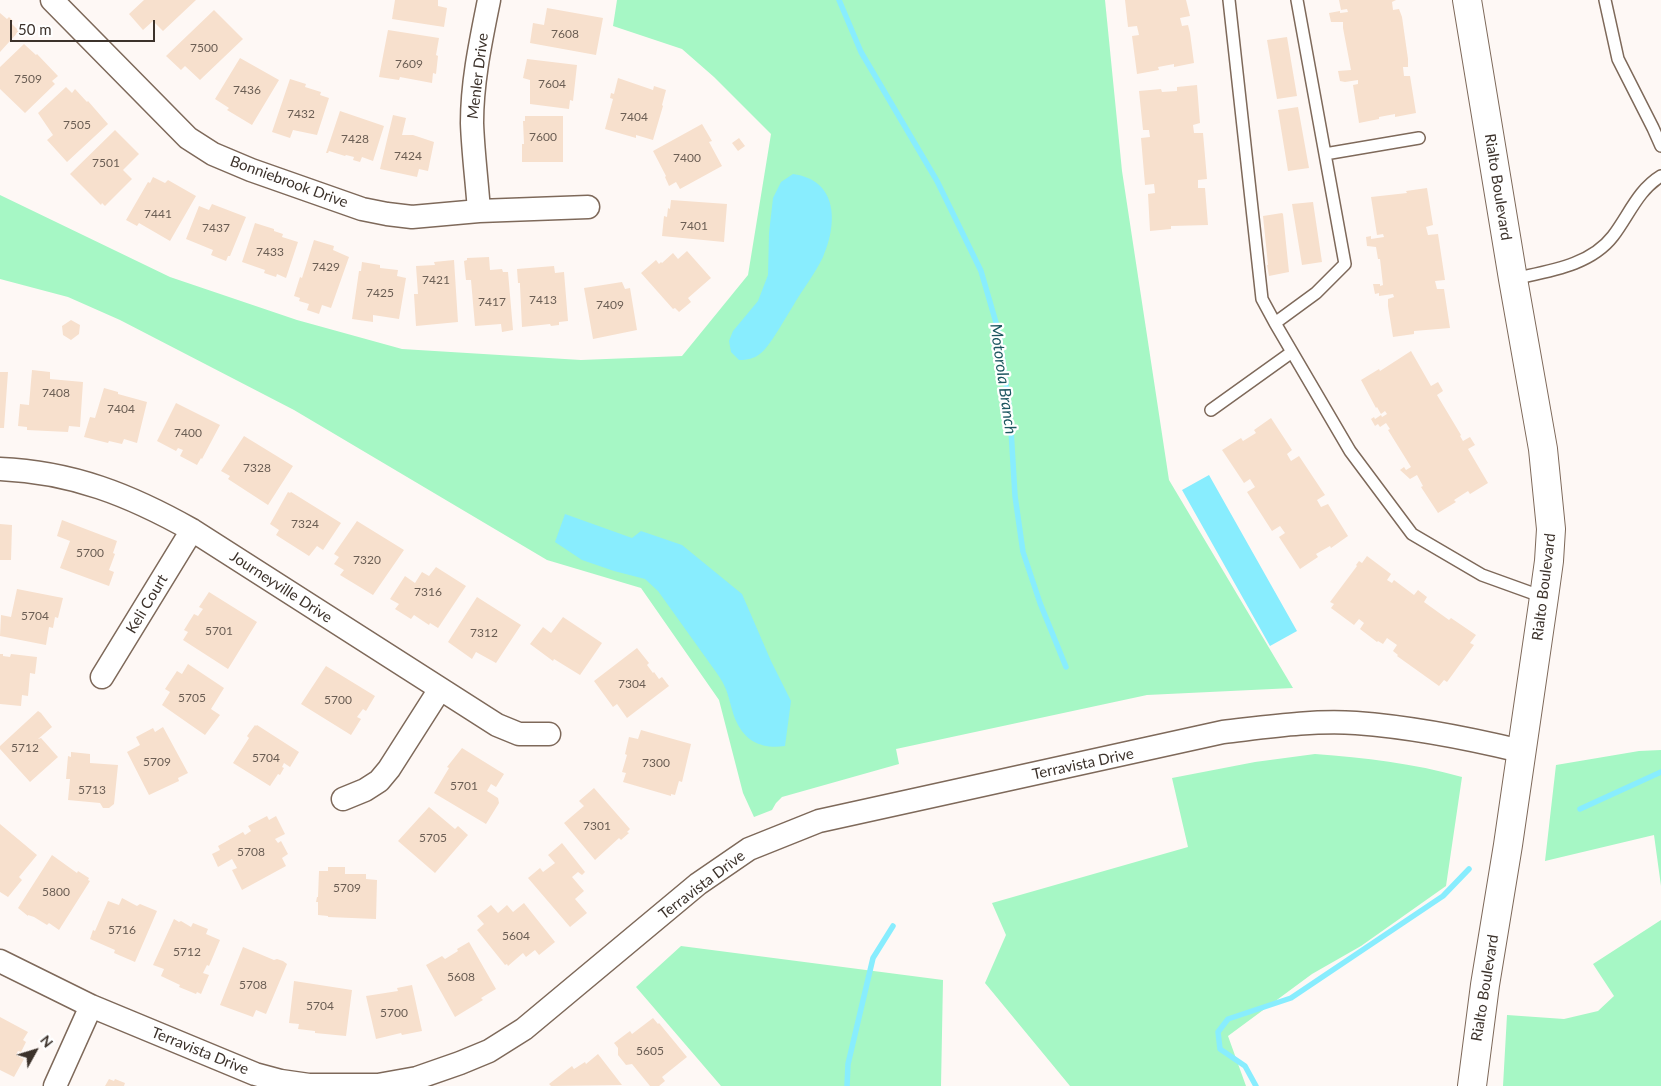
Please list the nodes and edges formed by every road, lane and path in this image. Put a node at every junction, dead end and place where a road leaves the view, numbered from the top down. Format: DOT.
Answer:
graph roads {
  1 [pos="52,0"];
  2 [pos="489,0"];
  3 [pos="1228,0"];
  4 [pos="1298,0"];
  5 [pos="1467,0"];
  6 [pos="1605,0"];
  7 [pos="1419,138"];
  8 [pos="1661,146"];
  9 [pos="1325,154"];
  10 [pos="1661,176"];
  11 [pos="588,207"];
  12 [pos="479,211"];
  13 [pos="1513,279"];
  14 [pos="1275,323"];
  15 [pos="1292,352"];
  16 [pos="1211,410"];
  17 [pos="0,469"];
  18 [pos="192,530"];
  19 [pos="1544,597"];
  20 [pos="102,677"];
  21 [pos="440,689"];
  22 [pos="548,734"];
  23 [pos="1521,751"];
  24 [pos="343,799"];
  25 [pos="0,961"];
  26 [pos="91,1006"];
  27 [pos="55,1086"];
  28 [pos="1472,1086"];
  1 -- 12 [label="street, Bonniebrook Drive"];
  2 -- 12 [label="street, Menler Drive"];
  3 -- 14 [label="lane"];
  4 -- 9 [label="lane"];
  5 -- 13 [label="street, Rialto Boulevard"];
  6 -- 8 [label="lane"];
  7 -- 9 [label="lane"];
  9 -- 14 [label="lane"];
  10 -- 13 [label="lane"];
  11 -- 12 [label="street, Bonniebrook Drive"];
  13 -- 19 [label="street, Rialto Boulevard"];
  14 -- 15 [label="lane"];
  15 -- 16 [label="lane"];
  15 -- 19 [label="lane"];
  17 -- 18 [label="street, Journeyville Drive"];
  18 -- 20 [label="street, Keli Court"];
  18 -- 21 [label="street, Journeyville Drive"];
  19 -- 23 [label="street, Rialto Boulevard"];
  21 -- 22 [label="street, Journeyville Drive"];
  21 -- 24 [label="street"];
  23 -- 26 [label="street, Terravista Drive"];
  23 -- 28 [label="street, Rialto Boulevard"];
  25 -- 26 [label="street, Terravista Drive"];
  26 -- 27 [label="street"];
}
